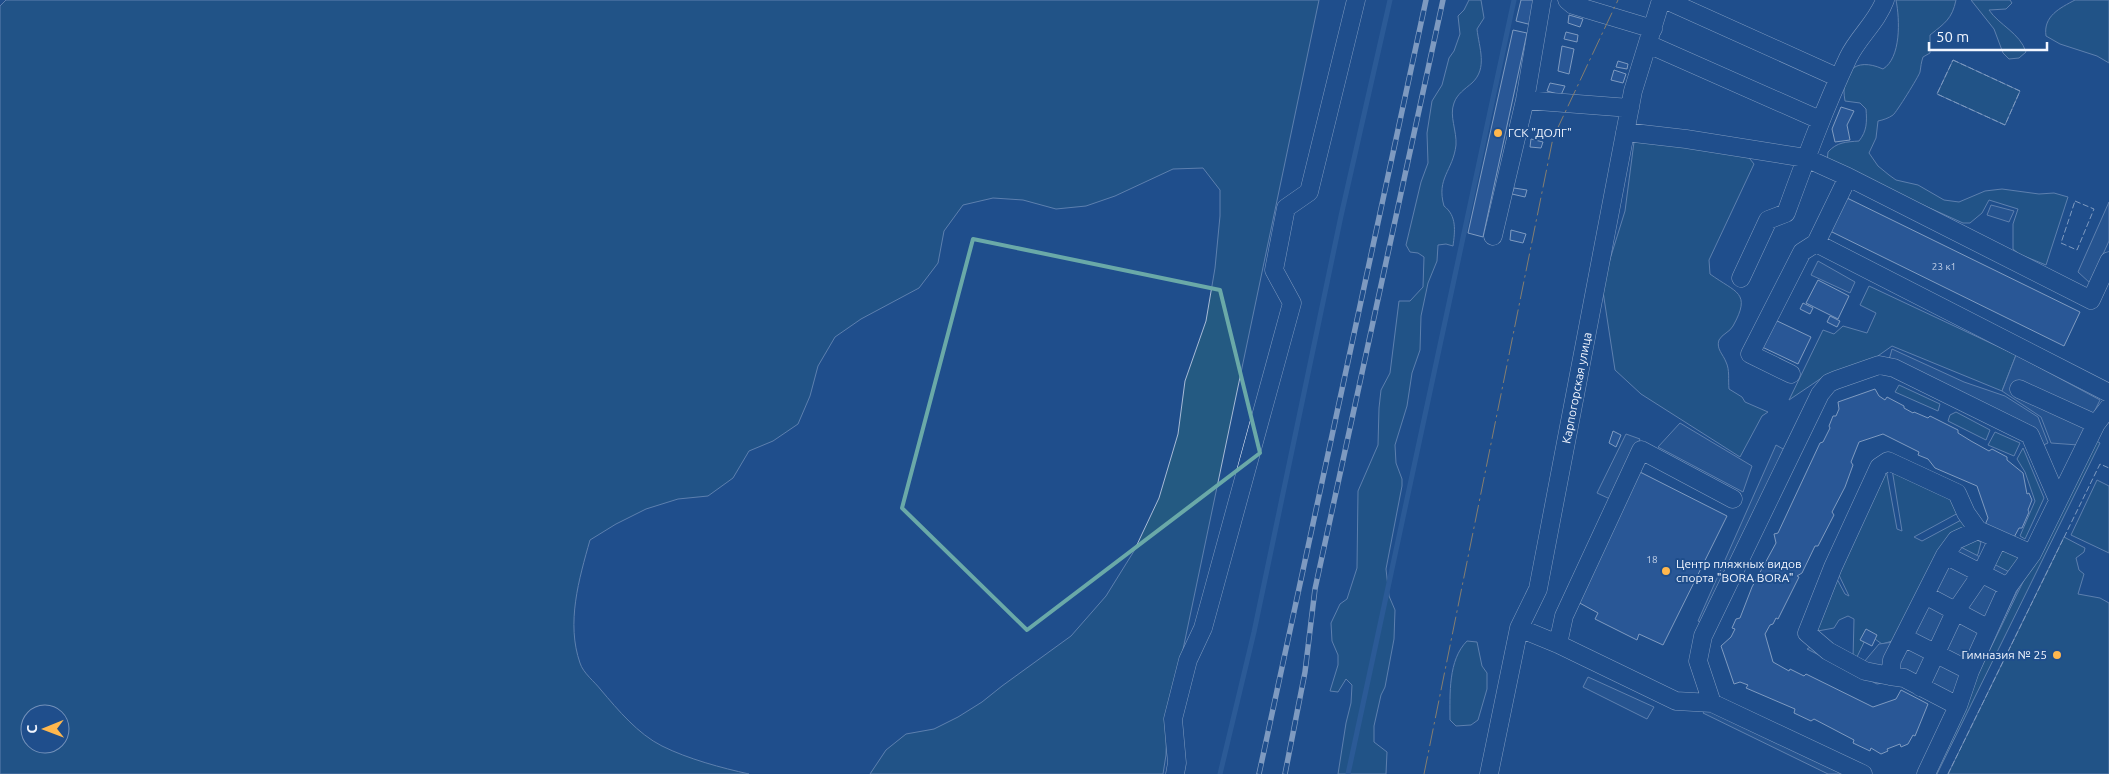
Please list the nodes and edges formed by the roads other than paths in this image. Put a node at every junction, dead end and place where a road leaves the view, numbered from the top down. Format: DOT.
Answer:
graph roads {
  1 [pos="1356,0"];
  2 [pos="1542,0"];
  3 [pos="1567,0"];
  4 [pos="1662,0"];
  5 [pos="1666,0"];
  6 [pos="1885,0"];
  7 [pos="1650,36"];
  8 [pos="1839,78"];
  9 [pos="1525,100"];
  10 [pos="1630,108"];
  11 [pos="1820,120"];
  12 [pos="1625,132"];
  13 [pos="1806,158"];
  14 [pos="1848,177"];
  15 [pos="1492,236"];
  16 [pos="1816,243"];
  17 [pos="2109,261"];
  18 [pos="1741,278"];
  19 [pos="1791,374"];
  20 [pos="2020,389"];
  21 [pos="2109,393"];
  22 [pos="2109,407"];
  23 [pos="2096,424"];
  24 [pos="1732,499"];
  25 [pos="2058,500"];
  26 [pos="1978,530"];
  27 [pos="1998,539"];
  28 [pos="2032,554"];
  29 [pos="1945,555"];
  30 [pos="1981,574"];
  31 [pos="2008,587"];
  32 [pos="1926,594"];
  33 [pos="1955,612"];
  34 [pos="1519,628"];
  35 [pos="1989,629"];
  36 [pos="1905,638"];
  37 [pos="1558,644"];
  38 [pos="1936,654"];
  39 [pos="1970,671"];
  40 [pos="1890,676"];
  41 [pos="1920,687"];
  42 [pos="1712,703"];
  43 [pos="1958,706"];
  44 [pos="1175,774"];
  45 [pos="1489,774"];
  46 [pos="1863,774"];
  47 [pos="1926,774"];
  1 -- 44 [label="lane"];
  2 -- 9 [label="lane"];
  3 -- 7 [label="lane"];
  4 -- 7 [label="lane, Карпогорская улица"];
  5 -- 8 [label="lane"];
  6 -- 8 [label="lane"];
  7 -- 10 [label="lane, Карпогорская улица"];
  7 -- 11 [label="lane"];
  8 -- 11 [label="lane"];
  9 -- 10 [label="lane"];
  9 -- 15 [label="lane"];
  10 -- 12 [label="lane, Карпогорская улица"];
  11 -- 13 [label="lane"];
  12 -- 13 [label="lane"];
  12 -- 34 [label="lane, Карпогорская улица"];
  13 -- 14 [label="lane"];
  13 -- 18 [label="lane"];
  14 -- 16 [label="lane"];
  14 -- 17 [label="lane"];
  16 -- 19 [label="lane"];
  16 -- 21 [label="lane"];
  20 -- 23 [label="lane"];
  22 -- 23 [label="lane"];
  23 -- 25 [label="lane"];
  24 -- 37 [label="lane"];
  25 -- 28 [label="lane"];
  25 -- 42 [label="lane"];
  26 -- 27 [label="lane"];
  26 -- 29 [label="lane"];
  26 -- 40 [label="lane"];
  27 -- 28 [label="lane"];
  27 -- 30 [label="lane"];
  28 -- 31 [label="lane"];
  29 -- 30 [label="lane"];
  29 -- 32 [label="lane"];
  30 -- 31 [label="lane"];
  30 -- 33 [label="lane"];
  31 -- 35 [label="lane"];
  32 -- 33 [label="lane"];
  32 -- 36 [label="lane"];
  33 -- 35 [label="lane"];
  33 -- 38 [label="lane"];
  34 -- 37 [label="lane"];
  34 -- 45 [label="lane, Карпогорская улица"];
  35 -- 39 [label="lane"];
  36 -- 38 [label="lane"];
  36 -- 40 [label="lane"];
  37 -- 42 [label="lane"];
  38 -- 39 [label="lane"];
  38 -- 41 [label="lane"];
  39 -- 43 [label="lane"];
  40 -- 41 [label="lane"];
  41 -- 43 [label="lane"];
  42 -- 46 [label="lane"];
  43 -- 47 [label="lane"];
}
